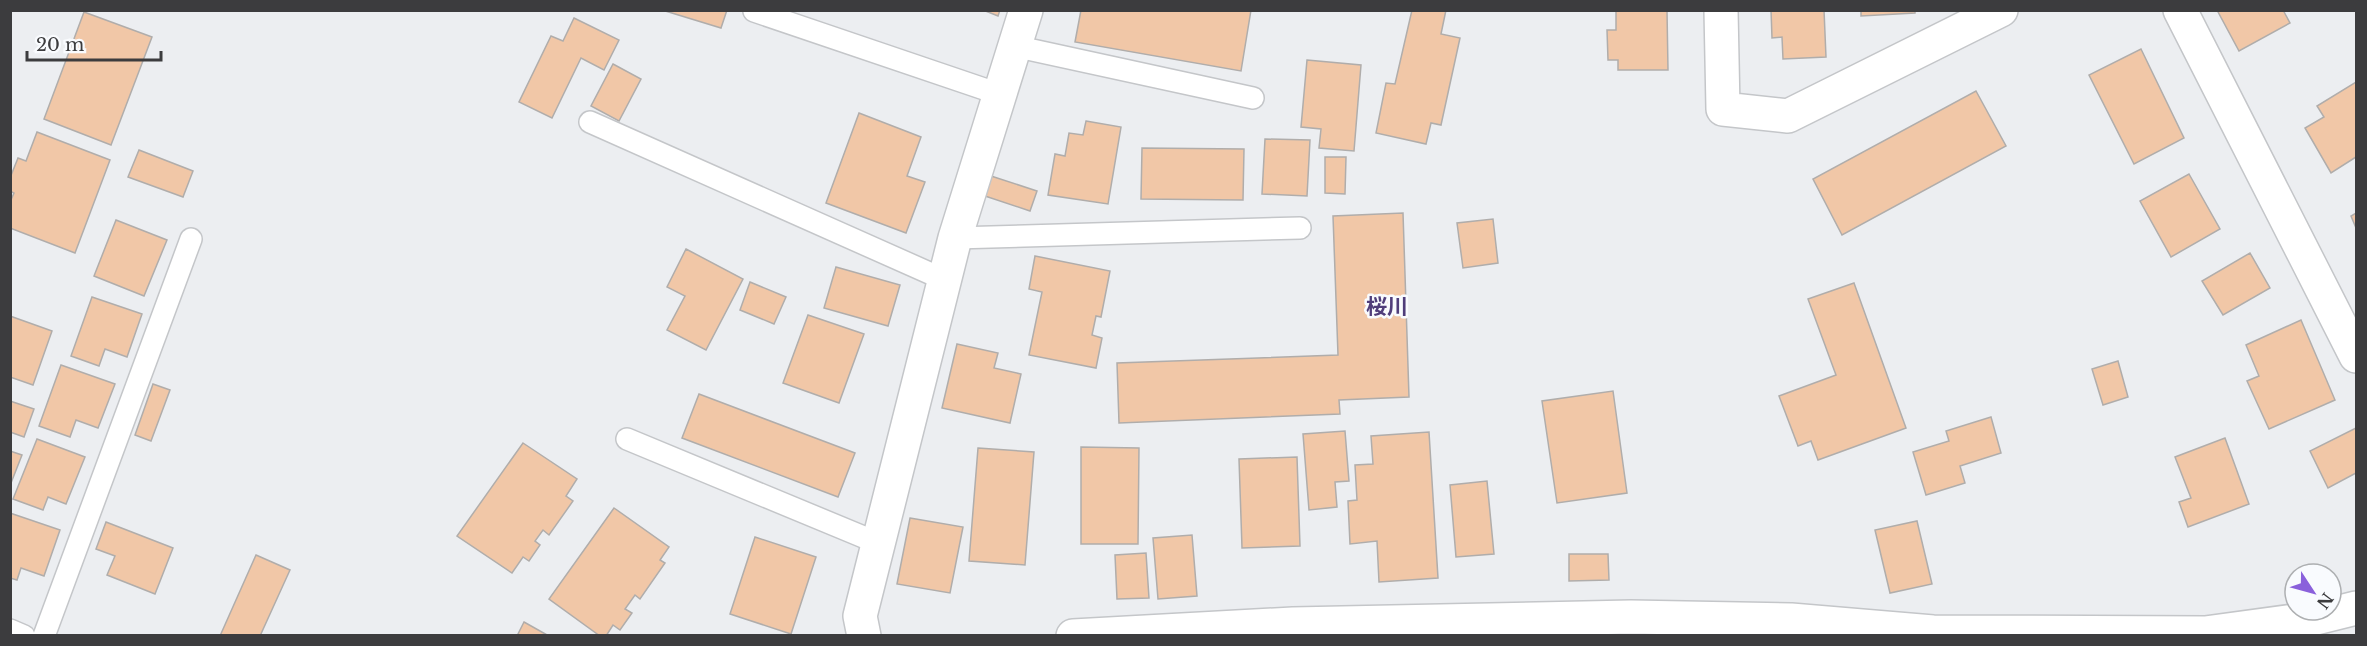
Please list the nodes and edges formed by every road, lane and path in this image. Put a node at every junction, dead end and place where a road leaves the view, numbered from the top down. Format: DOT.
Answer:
graph roads {
  1 [pos="1026,10"];
  2 [pos="1721,10"];
  3 [pos="2001,10"];
  4 [pos="2180,10"];
  5 [pos="754,11"];
  6 [pos="1014,46"];
  7 [pos="999,94"];
  8 [pos="1253,98"];
  9 [pos="590,122"];
  10 [pos="1300,228"];
  11 [pos="955,238"];
  12 [pos="191,239"];
  13 [pos="945,280"];
  14 [pos="2356,356"];
  15 [pos="627,439"];
  16 [pos="878,543"];
  17 [pos="2356,608"];
  18 [pos="1451,628"];
  19 [pos="10,630"];
  20 [pos="1983,634"];
  21 [pos="24,636"];
  22 [pos="44,636"];
  23 [pos="864,636"];
  24 [pos="1074,636"];
  1 -- 6 [label="street"];
  2 -- 3 [label="street"];
  4 -- 14 [label="street"];
  5 -- 7 [label="lane"];
  6 -- 7 [label="street"];
  6 -- 8 [label="lane"];
  7 -- 11 [label="street"];
  9 -- 13 [label="lane"];
  10 -- 11 [label="lane"];
  11 -- 13 [label="street"];
  12 -- 22 [label="lane"];
  13 -- 16 [label="street"];
  15 -- 16 [label="lane"];
  16 -- 23 [label="street"];
  17 -- 20 [label="street"];
  18 -- 20 [label="street"];
  18 -- 24 [label="street"];
  19 -- 21 [label="lane"];
}
